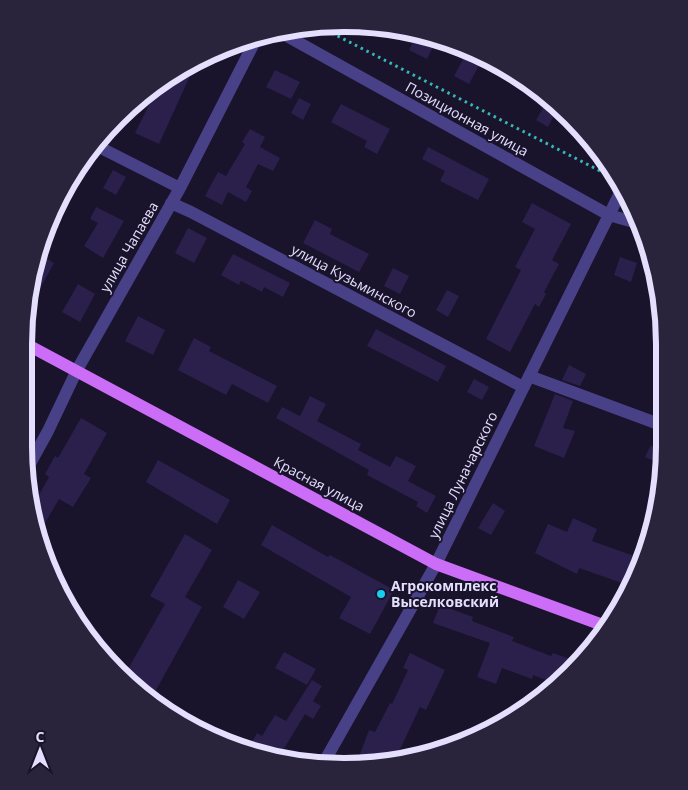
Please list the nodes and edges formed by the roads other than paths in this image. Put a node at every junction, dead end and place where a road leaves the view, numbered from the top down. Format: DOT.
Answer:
graph roads {
  1 [pos="288,37"];
  2 [pos="252,46"];
  3 [pos="102,148"];
  4 [pos="180,188"];
  5 [pos="618,196"];
  6 [pos="171,204"];
  7 [pos="609,215"];
  8 [pos="630,221"];
  9 [pos="32,347"];
  10 [pos="77,370"];
  11 [pos="526,382"];
  12 [pos="656,423"];
  13 [pos="33,458"];
  14 [pos="436,564"];
  15 [pos="600,624"];
  16 [pos="327,757"];
  1 -- 7 [label="street, Позиционная улица"];
  2 -- 4 [label="street, улица Чапаева"];
  3 -- 4 [label="street"];
  4 -- 6 [label="street, улица Чапаева"];
  5 -- 7 [label="street, улица Луначарского"];
  6 -- 10 [label="street, улица Чапаева"];
  6 -- 11 [label="street, улица Кузьминского"];
  7 -- 8 [label="street, Позиционная улица"];
  7 -- 11 [label="street, улица Луначарского"];
  9 -- 10 [label="main road, Красная улица"];
  10 -- 13 [label="street, улица Чапаева"];
  10 -- 14 [label="main road, Красная улица"];
  11 -- 12 [label="street, улица Кузьминского"];
  11 -- 14 [label="street, улица Луначарского"];
  14 -- 15 [label="main road, Красная улица"];
  14 -- 16 [label="street, улица Луначарского"];
}
